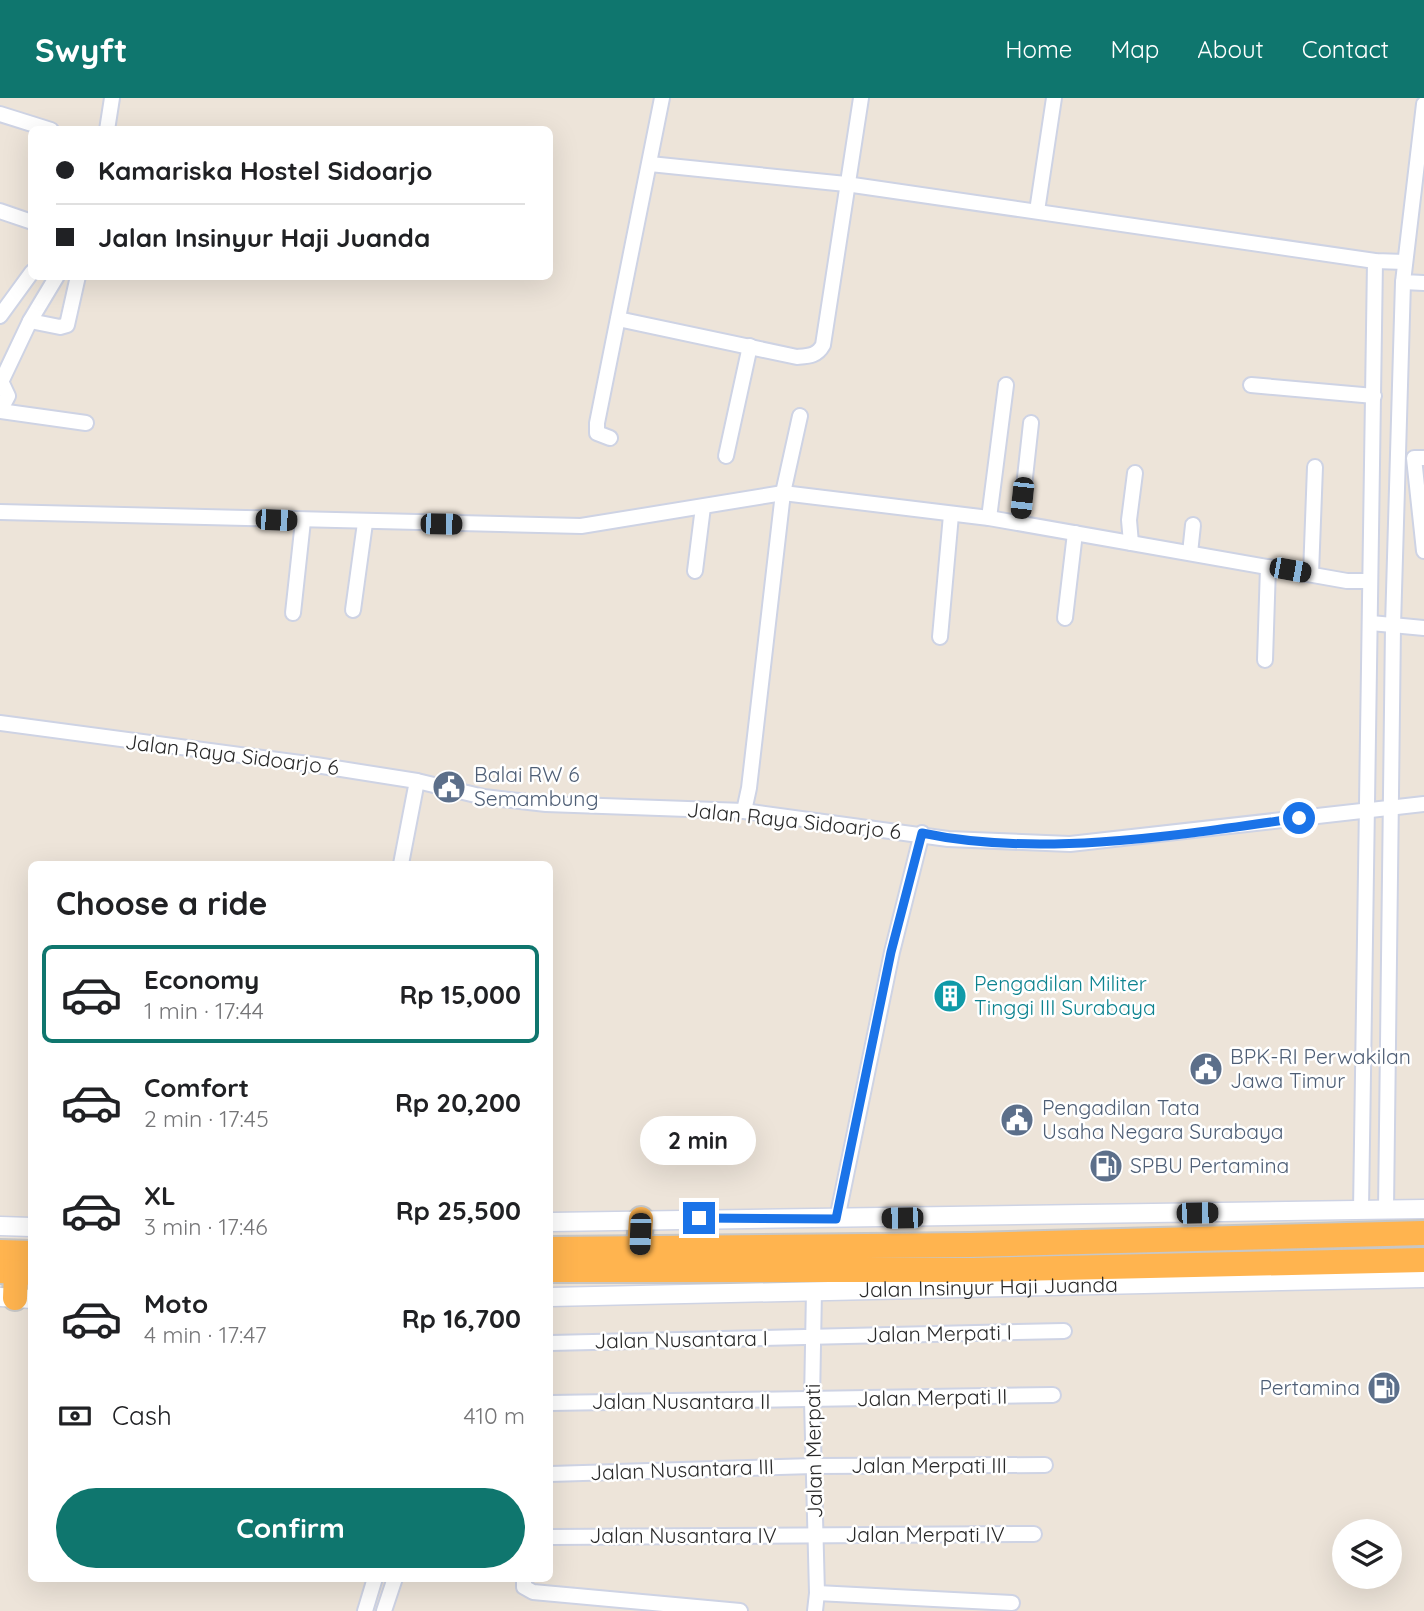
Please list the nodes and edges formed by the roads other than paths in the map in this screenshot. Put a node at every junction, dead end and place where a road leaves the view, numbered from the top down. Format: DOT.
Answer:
graph roads {
  1 [pos="112,98"];
  2 [pos="662,98"];
  3 [pos="861,98"];
  4 [pos="1054,98"];
  5 [pos="1424,104"];
  6 [pos="0,114"];
  7 [pos="38,126"];
  8 [pos="108,126"];
  9 [pos="1421,161"];
  10 [pos="650,164"];
  11 [pos="846,184"];
  12 [pos="0,211"];
  13 [pos="1037,211"];
  14 [pos="28,221"];
  15 [pos="1375,261"];
  16 [pos="1405,262"];
  17 [pos="28,278"];
  18 [pos="55,280"];
  19 [pos="77,280"];
  20 [pos="1403,282"];
  21 [pos="1424,283"];
  22 [pos="0,316"];
  23 [pos="618,319"];
  24 [pos="30,321"];
  25 [pos="750,346"];
  26 [pos="1374,376"];
  27 [pos="1400,376"];
  28 [pos="1,380"];
  29 [pos="1006,384"];
  30 [pos="1251,385"];
  31 [pos="1374,396"];
  32 [pos="0,411"];
  33 [pos="800,416"];
  34 [pos="86,423"];
  35 [pos="1031,423"];
  36 [pos="610,438"];
  37 [pos="726,456"];
  38 [pos="1398,458"];
  39 [pos="1419,458"];
  40 [pos="1315,467"];
  41 [pos="1135,473"];
  42 [pos="783,493"];
  43 [pos="703,507"];
  44 [pos="0,512"];
  45 [pos="951,515"];
  46 [pos="989,518"];
  47 [pos="303,521"];
  48 [pos="365,523"];
  49 [pos="1020,523"];
  50 [pos="1192,525"];
  51 [pos="1075,533"];
  52 [pos="1130,543"];
  53 [pos="1424,551"];
  54 [pos="1190,553"];
  55 [pos="1268,566"];
  56 [pos="695,571"];
  57 [pos="1311,574"];
  58 [pos="1370,581"];
  59 [pos="353,610"];
  60 [pos="293,613"];
  61 [pos="1065,618"];
  62 [pos="1371,624"];
  63 [pos="1393,626"];
  64 [pos="1424,628"];
  65 [pos="940,637"];
  66 [pos="1265,660"];
  67 [pos="0,723"];
  68 [pos="417,781"];
  69 [pos="1424,804"];
  70 [pos="1391,807"];
  71 [pos="1366,809"];
  72 [pos="744,811"];
  73 [pos="922,833"];
  74 [pos="402,861"];
  75 [pos="1424,1209"];
  76 [pos="641,1219"];
  77 [pos="836,1219"];
  78 [pos="553,1222"];
  79 [pos="1361,1222"];
  80 [pos="1386,1222"];
  81 [pos="0,1226"];
  82 [pos="28,1227"];
  83 [pos="1424,1233"];
  84 [pos="639,1249"];
  85 [pos="553,1250"];
  86 [pos="0,1252"];
  87 [pos="28,1252"];
  88 [pos="1421,1269"];
  89 [pos="553,1270"];
  90 [pos="16,1272"];
  91 [pos="815,1280"];
  92 [pos="747,1281"];
  93 [pos="553,1297"];
  94 [pos="16,1298"];
  95 [pos="1064,1331"];
  96 [pos="813,1336"];
  97 [pos="553,1343"];
  98 [pos="1053,1395"];
  99 [pos="812,1401"];
  100 [pos="553,1403"];
  101 [pos="1045,1465"];
  102 [pos="814,1466"];
  103 [pos="553,1474"];
  104 [pos="1034,1534"];
  105 [pos="817,1536"];
  106 [pos="553,1537"];
  107 [pos="374,1582"];
  108 [pos="394,1582"];
  109 [pos="524,1582"];
  110 [pos="817,1593"];
  111 [pos="1012,1603"];
  112 [pos="365,1611"];
  113 [pos="384,1611"];
  114 [pos="740,1611"];
  115 [pos="815,1611"];
  1 -- 8 [label="street"];
  2 -- 10 [label="street"];
  3 -- 11 [label="street"];
  4 -- 13 [label="street"];
  5 -- 9 [label="street"];
  6 -- 7 [label="street"];
  9 -- 16 [label="street"];
  10 -- 11 [label="street"];
  10 -- 23 [label="street"];
  11 -- 13 [label="street"];
  11 -- 25 [label="street"];
  12 -- 14 [label="street"];
  13 -- 15 [label="street"];
  15 -- 16 [label="street"];
  15 -- 26 [label="street"];
  16 -- 20 [label="street"];
  17 -- 22 [label="street"];
  18 -- 24 [label="street"];
  19 -- 24 [label="street"];
  20 -- 21 [label="street"];
  20 -- 27 [label="street"];
  23 -- 25 [label="street"];
  23 -- 36 [label="street"];
  24 -- 28 [label="street"];
  25 -- 37 [label="street"];
  26 -- 27 [label="street"];
  26 -- 31 [label="street"];
  27 -- 38 [label="street"];
  28 -- 32 [label="street"];
  29 -- 46 [label="street"];
  30 -- 31 [label="street"];
  31 -- 58 [label="street"];
  32 -- 34 [label="street"];
  33 -- 42 [label="street"];
  35 -- 49 [label="street"];
  38 -- 39 [label="street"];
  38 -- 63 [label="street"];
  39 -- 53 [label="street"];
  40 -- 57 [label="street"];
  41 -- 52 [label="street"];
  42 -- 43 [label="street"];
  42 -- 45 [label="street"];
  42 -- 72 [label="street"];
  43 -- 48 [label="street"];
  43 -- 56 [label="street"];
  44 -- 47 [label="street"];
  45 -- 46 [label="street"];
  45 -- 65 [label="street"];
  46 -- 49 [label="street"];
  47 -- 48 [label="street"];
  47 -- 60 [label="street"];
  48 -- 59 [label="street"];
  49 -- 51 [label="street"];
  50 -- 54 [label="street"];
  51 -- 52 [label="street"];
  51 -- 61 [label="street"];
  52 -- 54 [label="street"];
  54 -- 55 [label="street"];
  55 -- 57 [label="street"];
  55 -- 66 [label="street"];
  57 -- 58 [label="street"];
  58 -- 62 [label="street"];
  62 -- 63 [label="street"];
  62 -- 71 [label="street"];
  63 -- 64 [label="street"];
  63 -- 70 [label="street"];
  67 -- 68 [label="street, Jalan Raya Sidoarjo 6"];
  68 -- 72 [label="street, Jalan Raya Sidoarjo 6"];
  68 -- 74 [label="street"];
  69 -- 70 [label="street, Jalan Raya Sidoarjo 6"];
  70 -- 71 [label="street, Jalan Raya Sidoarjo 6"];
  70 -- 80 [label="street"];
  71 -- 73 [label="street, Jalan Raya Sidoarjo 6"];
  71 -- 79 [label="street"];
  72 -- 73 [label="street, Jalan Raya Sidoarjo 6"];
  73 -- 77 [label="street"];
  75 -- 80 [label="street, Jalan Insinyur Haji Juanda"];
  76 -- 77 [label="street, Jalan Insinyur Haji Juanda"];
  76 -- 78 [label="street, Jalan Insinyur Haji Juanda"];
  76 -- 84 [label="highway"];
  77 -- 79 [label="street, Jalan Insinyur Haji Juanda"];
  79 -- 80 [label="highway, Jalan Insinyur Haji Juanda"];
  79 -- 84 [label="highway, Jalan Insinyur Haji Juanda"];
  80 -- 83 [label="highway, Jalan Insinyur Haji Juanda"];
  81 -- 82 [label="street"];
  84 -- 85 [label="highway, Jalan Insinyur Haji Juanda"];
  86 -- 87 [label="highway"];
  88 -- 91 [label="highway, Jalan Insinyur Haji Juanda"];
  89 -- 92 [label="highway, Jalan Insinyur Haji Juanda"];
  90 -- 94 [label="highway"];
  91 -- 92 [label="highway, Jalan Insinyur Haji Juanda"];
  91 -- 96 [label="street, Jalan Merpati"];
  92 -- 93 [label="street, Jalan Insinyur Haji Juanda"];
  95 -- 96 [label="street, Jalan Merpati I"];
  96 -- 97 [label="street, Jalan Nusantara I"];
  96 -- 99 [label="street, Jalan Merpati"];
  98 -- 99 [label="street, Jalan Merpati II"];
  99 -- 100 [label="street, Jalan Nusantara II"];
  99 -- 102 [label="street, Jalan Merpati"];
  101 -- 102 [label="street, Jalan Merpati III"];
  102 -- 103 [label="street, Jalan Nusantara III"];
  102 -- 105 [label="street, Jalan Merpati"];
  104 -- 105 [label="street, Jalan Merpati IV"];
  105 -- 106 [label="street, Jalan Nusantara IV"];
  105 -- 110 [label="street, Jalan Merpati"];
  107 -- 112 [label="street"];
  108 -- 113 [label="street"];
  109 -- 114 [label="street"];
  110 -- 111 [label="street"];
  110 -- 115 [label="street, Jalan Merpati"];
}
